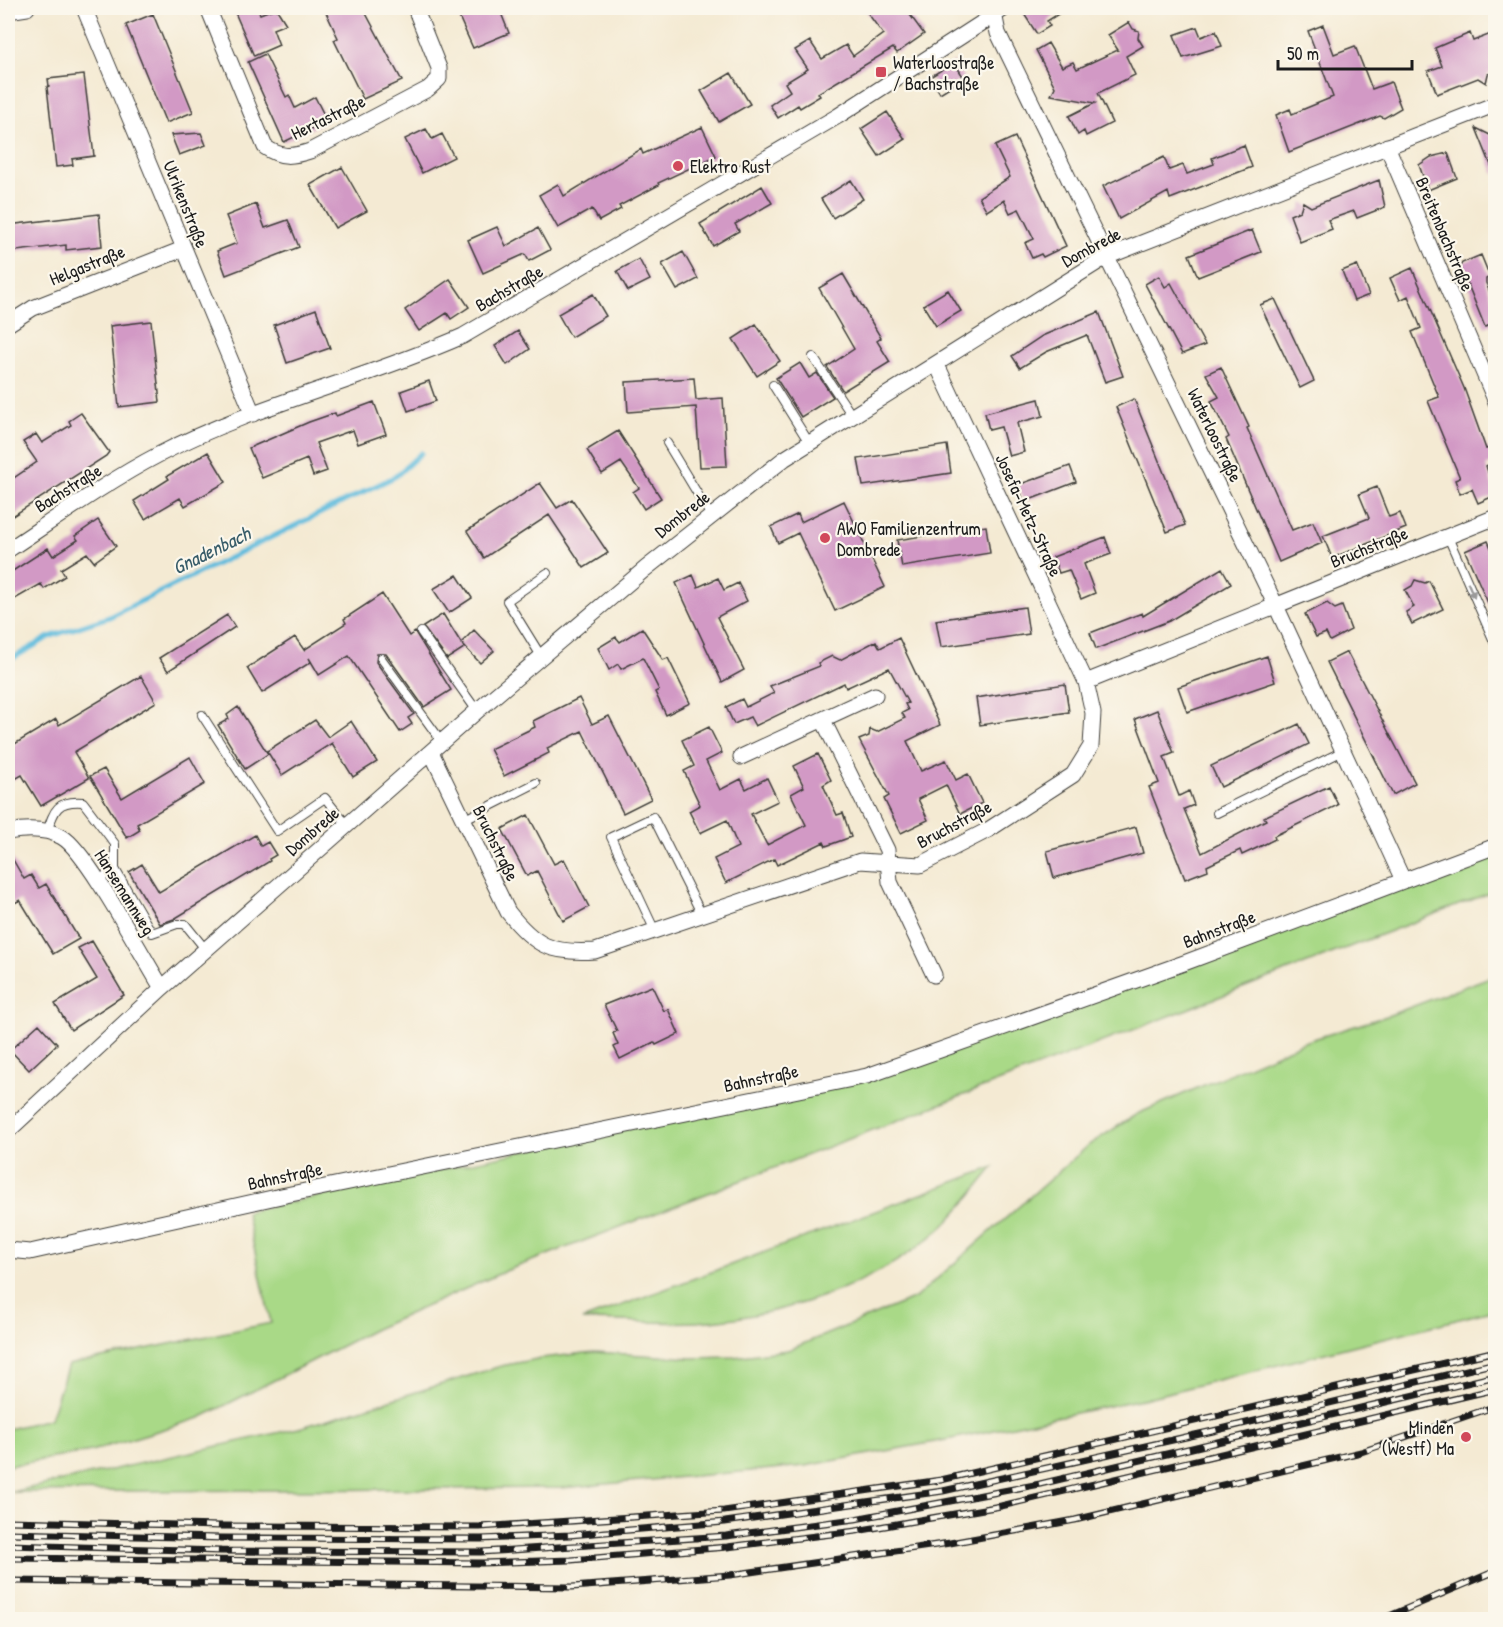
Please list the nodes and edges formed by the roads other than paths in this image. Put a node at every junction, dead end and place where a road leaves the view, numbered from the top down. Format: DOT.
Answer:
graph roads {
  1 [pos="27,8"];
  2 [pos="84,8"];
  3 [pos="208,8"];
  4 [pos="415,8"];
  5 [pos="998,10"];
  6 [pos="8,11"];
  7 [pos="1496,104"];
  8 [pos="1387,146"];
  9 [pos="183,249"];
  10 [pos="1106,256"];
  11 [pos="8,324"];
  12 [pos="813,357"];
  13 [pos="937,364"];
  14 [pos="773,385"];
  15 [pos="1496,402"];
  16 [pos="253,414"];
  17 [pos="853,417"];
  18 [pos="667,443"];
  19 [pos="810,444"];
  20 [pos="711,516"];
  21 [pos="1496,517"];
  22 [pos="1448,537"];
  23 [pos="8,550"];
  24 [pos="547,573"];
  25 [pos="1276,606"];
  26 [pos="421,632"];
  27 [pos="1496,646"];
  28 [pos="541,656"];
  29 [pos="381,658"];
  30 [pos="1086,682"];
  31 [pos="875,695"];
  32 [pos="477,711"];
  33 [pos="202,715"];
  34 [pos="823,720"];
  35 [pos="436,747"];
  36 [pos="1343,751"];
  37 [pos="741,757"];
  38 [pos="536,783"];
  39 [pos="1217,813"];
  40 [pos="463,820"];
  41 [pos="347,825"];
  42 [pos="8,832"];
  43 [pos="46,832"];
  44 [pos="1496,846"];
  45 [pos="888,862"];
  46 [pos="115,869"];
  47 [pos="1403,880"];
  48 [pos="97,881"];
  49 [pos="702,915"];
  50 [pos="655,931"];
  51 [pos="152,933"];
  52 [pos="135,945"];
  53 [pos="206,950"];
  54 [pos="934,975"];
  55 [pos="162,988"];
  56 [pos="8,1131"];
  57 [pos="8,1250"];
  1 -- 6 [label="street"];
  2 -- 9 [label="street, Ulrikenstraße"];
  3 -- 4 [label="street, Hertastraße"];
  5 -- 10 [label="street, Waterloostraße"];
  5 -- 16 [label="street, Bachstraße"];
  7 -- 8 [label="street, Dombrede"];
  8 -- 10 [label="street, Dombrede"];
  8 -- 15 [label="street, Breitenbachstraße"];
  9 -- 11 [label="street, Helgastraße"];
  9 -- 16 [label="street, Ulrikenstraße"];
  10 -- 13 [label="street, Dombrede"];
  10 -- 25 [label="street, Waterloostraße"];
  12 -- 17 [label="lane"];
  13 -- 17 [label="street, Dombrede"];
  13 -- 30 [label="street, Josefa-Metz-Straße"];
  14 -- 19 [label="lane"];
  16 -- 23 [label="street, Bachstraße"];
  17 -- 19 [label="street, Dombrede"];
  18 -- 20 [label="lane"];
  19 -- 20 [label="street, Dombrede"];
  20 -- 28 [label="street, Dombrede"];
  21 -- 22 [label="street, Bruchstraße"];
  22 -- 25 [label="street, Bruchstraße"];
  22 -- 27 [label="lane, one-way"];
  24 -- 28 [label="lane"];
  25 -- 30 [label="street, Bruchstraße"];
  25 -- 36 [label="street, Waterloostraße"];
  26 -- 32 [label="lane"];
  28 -- 32 [label="street, Dombrede"];
  29 -- 35 [label="lane"];
  30 -- 45 [label="street, Bruchstraße"];
  31 -- 34 [label="street"];
  32 -- 35 [label="street, Dombrede"];
  33 -- 41 [label="lane"];
  34 -- 37 [label="street"];
  34 -- 45 [label="street"];
  35 -- 40 [label="street, Bruchstraße"];
  35 -- 41 [label="street, Dombrede"];
  36 -- 39 [label="lane"];
  36 -- 47 [label="street, Waterloostraße"];
  38 -- 40 [label="lane"];
  40 -- 50 [label="street, Bruchstraße"];
  41 -- 53 [label="street, Dombrede"];
  42 -- 43 [label="street, Hansemannweg"];
  43 -- 46 [label="lane"];
  43 -- 48 [label="street, Hansemannweg"];
  44 -- 47 [label="street, Bahnstraße"];
  45 -- 49 [label="street, Bruchstraße"];
  45 -- 54 [label="street"];
  46 -- 48 [label="lane"];
  46 -- 51 [label="lane"];
  47 -- 57 [label="street, Bahnstraße"];
  48 -- 52 [label="street, Hansemannweg"];
  49 -- 50 [label="street, Bruchstraße"];
  49 -- 50 [label="lane"];
  51 -- 52 [label="lane"];
  51 -- 53 [label="lane"];
  52 -- 55 [label="street, Hansemannweg"];
  53 -- 55 [label="street, Dombrede"];
  55 -- 56 [label="street, Dombrede"];
}
